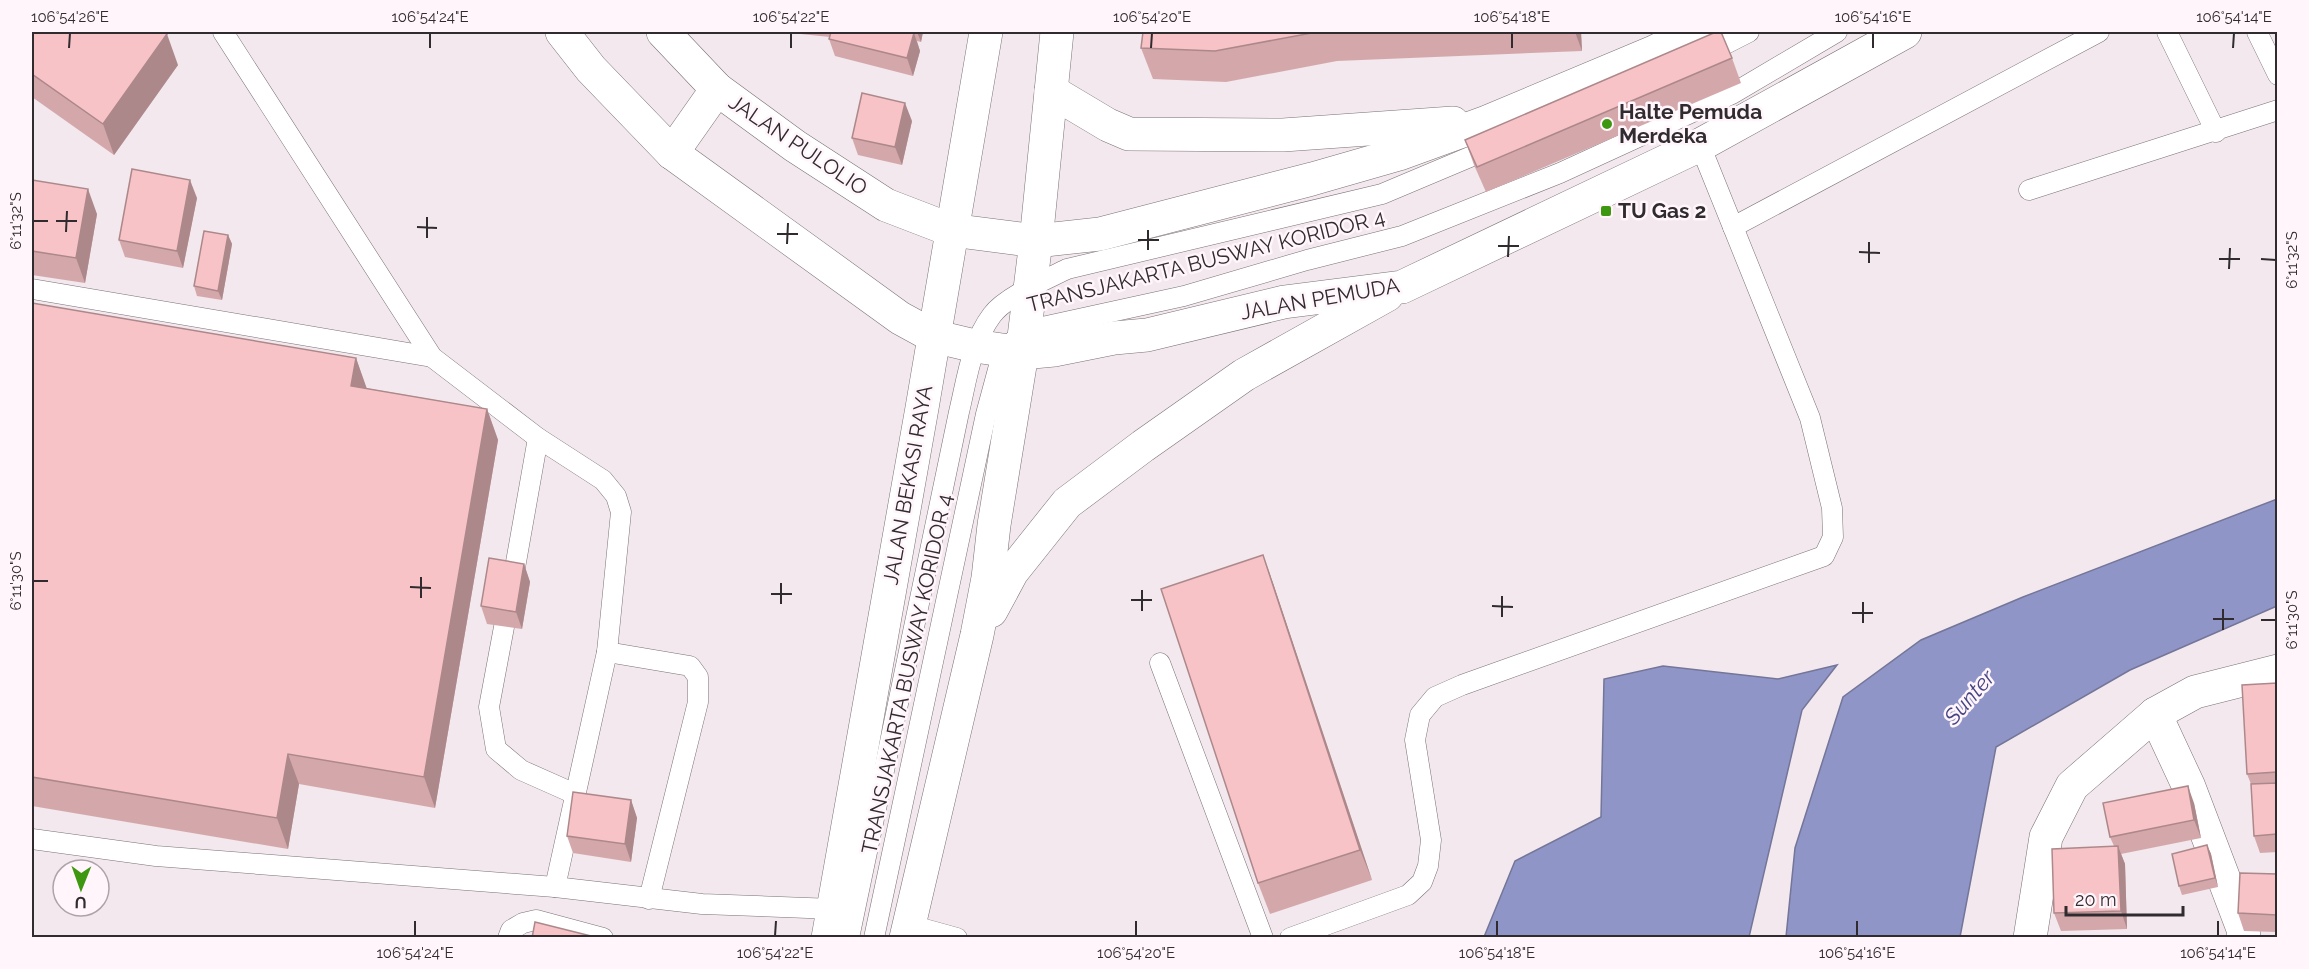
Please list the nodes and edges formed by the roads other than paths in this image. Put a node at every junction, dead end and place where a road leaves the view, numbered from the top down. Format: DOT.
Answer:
graph roads {
  1 [pos="223,32"];
  2 [pos="562,32"];
  3 [pos="663,32"];
  4 [pos="986,32"];
  5 [pos="1057,32"];
  6 [pos="1694,32"];
  7 [pos="1749,32"];
  8 [pos="1838,32"];
  9 [pos="1905,32"];
  10 [pos="2099,32"];
  11 [pos="2167,32"];
  12 [pos="2257,32"];
  13 [pos="1683,64"];
  14 [pos="2277,75"];
  15 [pos="717,89"];
  16 [pos="1051,91"];
  17 [pos="2277,110"];
  18 [pos="1501,130"];
  19 [pos="2216,132"];
  20 [pos="1700,145"];
  21 [pos="672,153"];
  22 [pos="2029,190"];
  23 [pos="1734,227"];
  24 [pos="951,230"];
  25 [pos="1036,241"];
  26 [pos="1030,286"];
  27 [pos="1402,287"];
  28 [pos="32,289"];
  29 [pos="933,336"];
  30 [pos="1006,345"];
  31 [pos="432,357"];
  32 [pos="538,438"];
  33 [pos="513,579"];
  34 [pos="504,627"];
  35 [pos="977,635"];
  36 [pos="607,652"];
  37 [pos="1161,663"];
  38 [pos="2277,671"];
  39 [pos="2155,714"];
  40 [pos="575,794"];
  41 [pos="32,838"];
  42 [pos="555,887"];
  43 [pos="649,899"];
  44 [pos="837,928"];
  45 [pos="908,931"];
  46 [pos="508,938"];
  47 [pos="603,938"];
  48 [pos="874,938"];
  49 [pos="957,938"];
  50 [pos="1263,938"];
  51 [pos="1290,938"];
  52 [pos="2030,938"];
  53 [pos="2244,938"];
  1 -- 31 [label="lane"];
  2 -- 21 [label="main road"];
  3 -- 15 [label="main road, JALAN PULOLIO"];
  4 -- 24 [label="main road, JALAN BEKASI RAYA"];
  5 -- 16 [label="main road"];
  6 -- 18 [label="main road"];
  7 -- 13 [label="lane"];
  8 -- 30 [label="lane, TRANSJAKARTA BUSWAY KORIDOR 4"];
  9 -- 20 [label="main road, JALAN PEMUDA"];
  10 -- 23 [label="lane"];
  11 -- 19 [label="lane"];
  12 -- 14 [label="lane"];
  15 -- 21 [label="main road"];
  15 -- 24 [label="main road, JALAN PULOLIO"];
  16 -- 18 [label="main road"];
  16 -- 25 [label="main road"];
  17 -- 19 [label="lane"];
  18 -- 25 [label="main road"];
  18 -- 26 [label="lane, TRANSJAKARTA BUSWAY KORIDOR 4"];
  19 -- 22 [label="lane"];
  20 -- 23 [label="lane"];
  20 -- 27 [label="main road, JALAN PEMUDA"];
  21 -- 29 [label="main road"];
  23 -- 51 [label="lane"];
  24 -- 25 [label="main road"];
  24 -- 29 [label="main road, JALAN BEKASI RAYA"];
  25 -- 26 [label="main road"];
  26 -- 30 [label="main road"];
  26 -- 30 [label="lane, TRANSJAKARTA BUSWAY KORIDOR 4"];
  27 -- 30 [label="main road, JALAN PEMUDA"];
  27 -- 35 [label="main road"];
  28 -- 31 [label="lane"];
  29 -- 30 [label="main road, JALAN PEMUDA"];
  29 -- 44 [label="main road, JALAN BEKASI RAYA"];
  30 -- 35 [label="main road"];
  30 -- 44 [label="lane, TRANSJAKARTA BUSWAY KORIDOR 4"];
  30 -- 48 [label="lane, TRANSJAKARTA BUSWAY KORIDOR 4"];
  31 -- 32 [label="lane"];
  32 -- 33 [label="lane"];
  32 -- 36 [label="lane"];
  34 -- 40 [label="lane"];
  35 -- 45 [label="main road"];
  36 -- 40 [label="lane"];
  36 -- 43 [label="lane"];
  37 -- 50 [label="lane"];
  38 -- 39 [label="main road"];
  39 -- 52 [label="main road"];
  39 -- 53 [label="main road"];
  40 -- 42 [label="lane"];
  41 -- 42 [label="lane"];
  42 -- 43 [label="lane"];
  43 -- 44 [label="lane"];
  45 -- 49 [label="lane"];
  46 -- 47 [label="lane"];
}
